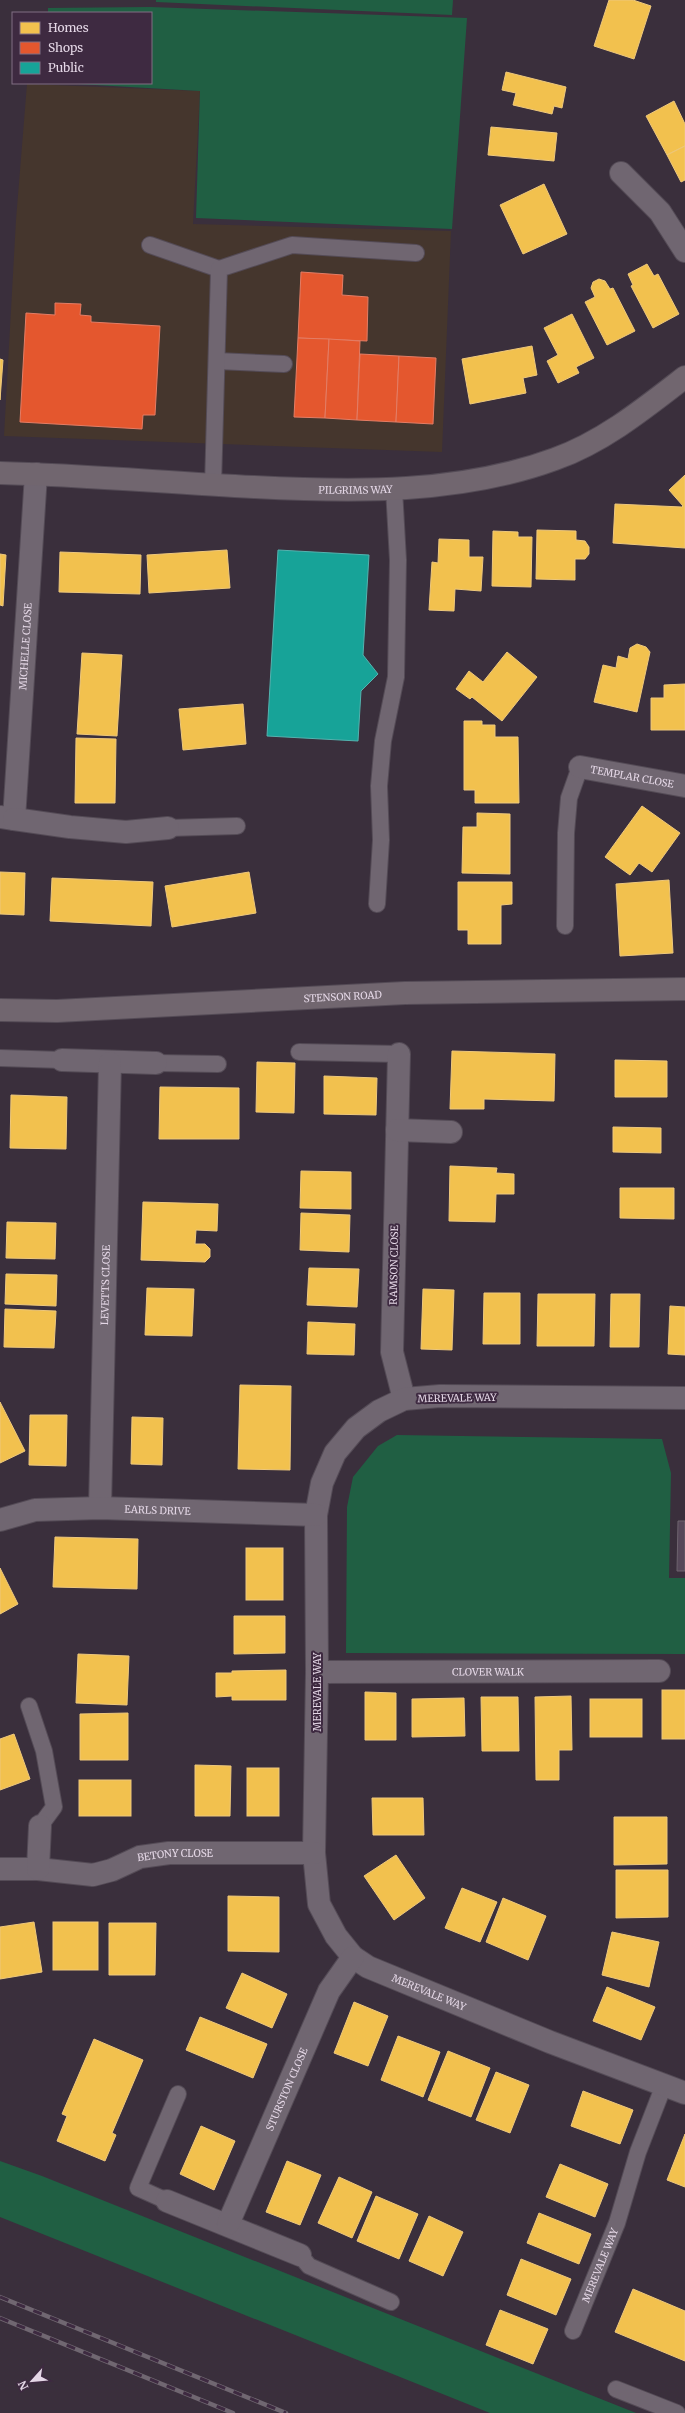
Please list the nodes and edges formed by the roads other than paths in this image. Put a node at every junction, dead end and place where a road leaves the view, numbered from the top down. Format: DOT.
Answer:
graph roads {
  1 [pos="622,173"];
  2 [pos="150,245"];
  3 [pos="685,251"];
  4 [pos="416,253"];
  5 [pos="219,269"];
  6 [pos="217,361"];
  7 [pos="284,364"];
  8 [pos="685,377"];
  9 [pos="0,473"];
  10 [pos="36,474"];
  11 [pos="213,486"];
  12 [pos="394,489"];
  13 [pos="580,767"];
  14 [pos="685,786"];
  15 [pos="7,818"];
  16 [pos="237,826"];
  17 [pos="168,828"];
  18 [pos="377,904"];
  19 [pos="565,926"];
  20 [pos="685,989"];
  21 [pos="0,1010"];
  22 [pos="300,1052"];
  23 [pos="399,1054"];
  24 [pos="0,1058"];
  25 [pos="62,1060"];
  26 [pos="110,1063"];
  27 [pos="156,1063"];
  28 [pos="218,1064"];
  29 [pos="397,1130"];
  30 [pos="451,1132"];
  31 [pos="685,1398"];
  32 [pos="404,1399"];
  33 [pos="100,1508"];
  34 [pos="316,1515"];
  35 [pos="0,1520"];
  36 [pos="659,1671"];
  37 [pos="317,1672"];
  38 [pos="29,1706"];
  39 [pos="40,1826"];
  40 [pos="314,1853"];
  41 [pos="0,1869"];
  42 [pos="38,1869"];
  43 [pos="353,1957"];
  44 [pos="664,2085"];
  45 [pos="178,2094"];
  46 [pos="685,2094"];
  47 [pos="167,2200"];
  48 [pos="228,2224"];
  49 [pos="300,2255"];
  50 [pos="391,2302"];
  51 [pos="573,2331"];
  52 [pos="616,2389"];
  53 [pos="677,2413"];
  1 -- 3 [label="street"];
  2 -- 5 [label="lane"];
  4 -- 5 [label="lane"];
  5 -- 6 [label="lane"];
  6 -- 7 [label="lane"];
  6 -- 11 [label="lane"];
  8 -- 12 [label="street, PILGRIMS WAY"];
  9 -- 10 [label="street, PILGRIMS WAY"];
  10 -- 11 [label="street, PILGRIMS WAY"];
  10 -- 15 [label="street, MICHELLE CLOSE"];
  11 -- 12 [label="street, PILGRIMS WAY"];
  12 -- 18 [label="lane"];
  13 -- 14 [label="street, TEMPLAR CLOSE"];
  13 -- 19 [label="lane"];
  15 -- 17 [label="street, MICHELLE CLOSE"];
  16 -- 17 [label="lane"];
  20 -- 21 [label="street, STENSON ROAD"];
  22 -- 23 [label="lane"];
  23 -- 29 [label="street, RAMSON CLOSE"];
  24 -- 25 [label="lane"];
  25 -- 26 [label="street"];
  26 -- 27 [label="street"];
  26 -- 33 [label="street, LEVETTS CLOSE"];
  27 -- 28 [label="lane"];
  29 -- 30 [label="street"];
  29 -- 32 [label="street, RAMSON CLOSE"];
  31 -- 32 [label="street, MEREVALE WAY"];
  32 -- 34 [label="street, MEREVALE WAY"];
  33 -- 34 [label="street, EARLS DRIVE"];
  33 -- 35 [label="street, EARLS DRIVE"];
  34 -- 37 [label="street, MEREVALE WAY"];
  36 -- 37 [label="street, CLOVER WALK"];
  37 -- 40 [label="street, MEREVALE WAY"];
  38 -- 39 [label="lane"];
  39 -- 42 [label="street"];
  40 -- 42 [label="street, BETONY CLOSE"];
  40 -- 43 [label="street, MEREVALE WAY"];
  41 -- 42 [label="street, BETONY CLOSE"];
  43 -- 44 [label="street, MEREVALE WAY"];
  43 -- 48 [label="street, STURSTON CLOSE"];
  44 -- 46 [label="street, MEREVALE WAY"];
  44 -- 51 [label="lane, MEREVALE WAY"];
  45 -- 47 [label="lane"];
  47 -- 48 [label="street"];
  48 -- 49 [label="street"];
  49 -- 50 [label="lane"];
  52 -- 53 [label="lane"];
}
